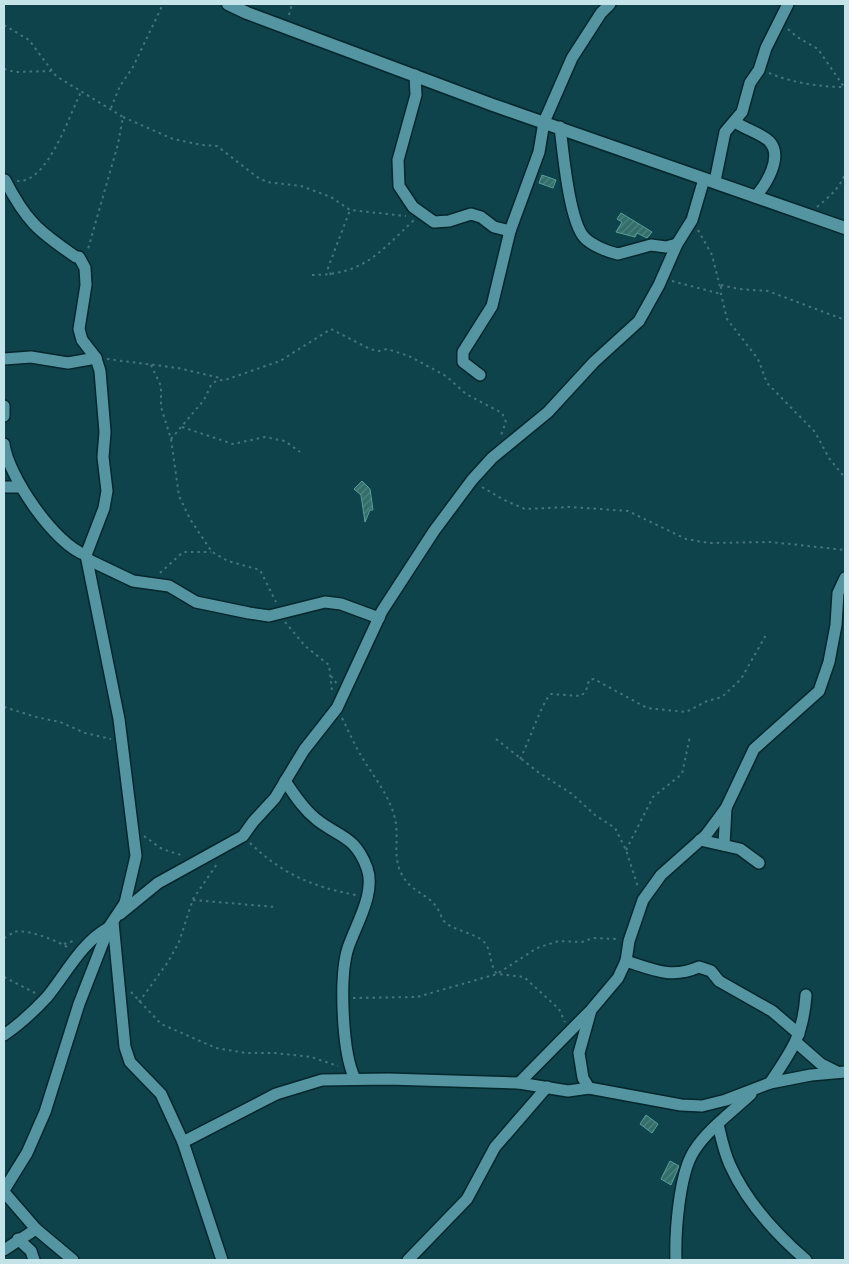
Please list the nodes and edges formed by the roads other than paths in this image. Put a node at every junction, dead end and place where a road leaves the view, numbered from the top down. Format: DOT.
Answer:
graph roads {
  1 [pos="228,4"];
  2 [pos="610,4"];
  3 [pos="788,4"];
  4 [pos="415,75"];
  5 [pos="544,122"];
  6 [pos="735,122"];
  7 [pos="560,127"];
  8 [pos="709,180"];
  9 [pos="4,181"];
  10 [pos="755,197"];
  11 [pos="845,228"];
  12 [pos="510,230"];
  13 [pos="677,244"];
  14 [pos="96,358"];
  15 [pos="4,359"];
  16 [pos="480,375"];
  17 [pos="4,406"];
  18 [pos="4,416"];
  19 [pos="4,444"];
  20 [pos="21,486"];
  21 [pos="4,487"];
  22 [pos="86,555"];
  23 [pos="845,578"];
  24 [pos="379,618"];
  25 [pos="285,781"];
  26 [pos="726,808"];
  27 [pos="700,840"];
  28 [pos="724,845"];
  29 [pos="759,863"];
  30 [pos="113,922"];
  31 [pos="626,961"];
  32 [pos="806,996"];
  33 [pos="591,1010"];
  34 [pos="4,1035"];
  35 [pos="798,1039"];
  36 [pos="842,1072"];
  37 [pos="352,1075"];
  38 [pos="519,1083"];
  39 [pos="770,1083"];
  40 [pos="547,1087"];
  41 [pos="589,1088"];
  42 [pos="756,1090"];
  43 [pos="718,1124"];
  44 [pos="183,1142"];
  45 [pos="4,1191"];
  46 [pos="36,1229"];
  47 [pos="18,1239"];
  48 [pos="4,1250"];
  49 [pos="34,1260"];
  50 [pos="73,1260"];
  51 [pos="222,1260"];
  52 [pos="408,1260"];
  53 [pos="676,1260"];
  54 [pos="806,1260"];
  1 -- 4 [label="street"];
  2 -- 5 [label="street"];
  3 -- 6 [label="street"];
  4 -- 5 [label="street"];
  4 -- 12 [label="street"];
  5 -- 7 [label="street"];
  5 -- 12 [label="street"];
  6 -- 8 [label="street"];
  6 -- 10 [label="street"];
  7 -- 8 [label="street"];
  7 -- 13 [label="street"];
  8 -- 10 [label="street"];
  8 -- 13 [label="street"];
  9 -- 14 [label="street"];
  10 -- 11 [label="street"];
  12 -- 16 [label="street"];
  13 -- 24 [label="street"];
  14 -- 15 [label="street"];
  14 -- 22 [label="street"];
  17 -- 18 [label="street"];
  19 -- 20 [label="street"];
  20 -- 21 [label="street"];
  20 -- 22 [label="street"];
  22 -- 24 [label="street"];
  22 -- 30 [label="street"];
  23 -- 26 [label="street"];
  24 -- 25 [label="street"];
  25 -- 30 [label="street"];
  25 -- 37 [label="street"];
  26 -- 27 [label="street"];
  26 -- 28 [label="street"];
  27 -- 28 [label="street"];
  27 -- 31 [label="street"];
  28 -- 29 [label="street"];
  30 -- 34 [label="street"];
  30 -- 44 [label="street"];
  30 -- 45 [label="street"];
  31 -- 33 [label="street"];
  31 -- 35 [label="street"];
  32 -- 35 [label="street"];
  33 -- 38 [label="street"];
  33 -- 41 [label="street"];
  35 -- 36 [label="street"];
  35 -- 39 [label="street"];
  36 -- 39 [label="street"];
  37 -- 38 [label="street"];
  37 -- 44 [label="street"];
  38 -- 40 [label="street"];
  39 -- 42 [label="street"];
  40 -- 41 [label="street"];
  40 -- 52 [label="street"];
  41 -- 42 [label="street"];
  42 -- 43 [label="street"];
  43 -- 53 [label="street"];
  43 -- 54 [label="street"];
  44 -- 51 [label="street"];
  45 -- 46 [label="street"];
  46 -- 47 [label="street"];
  46 -- 50 [label="street"];
  47 -- 48 [label="street"];
  47 -- 49 [label="street"];
}
